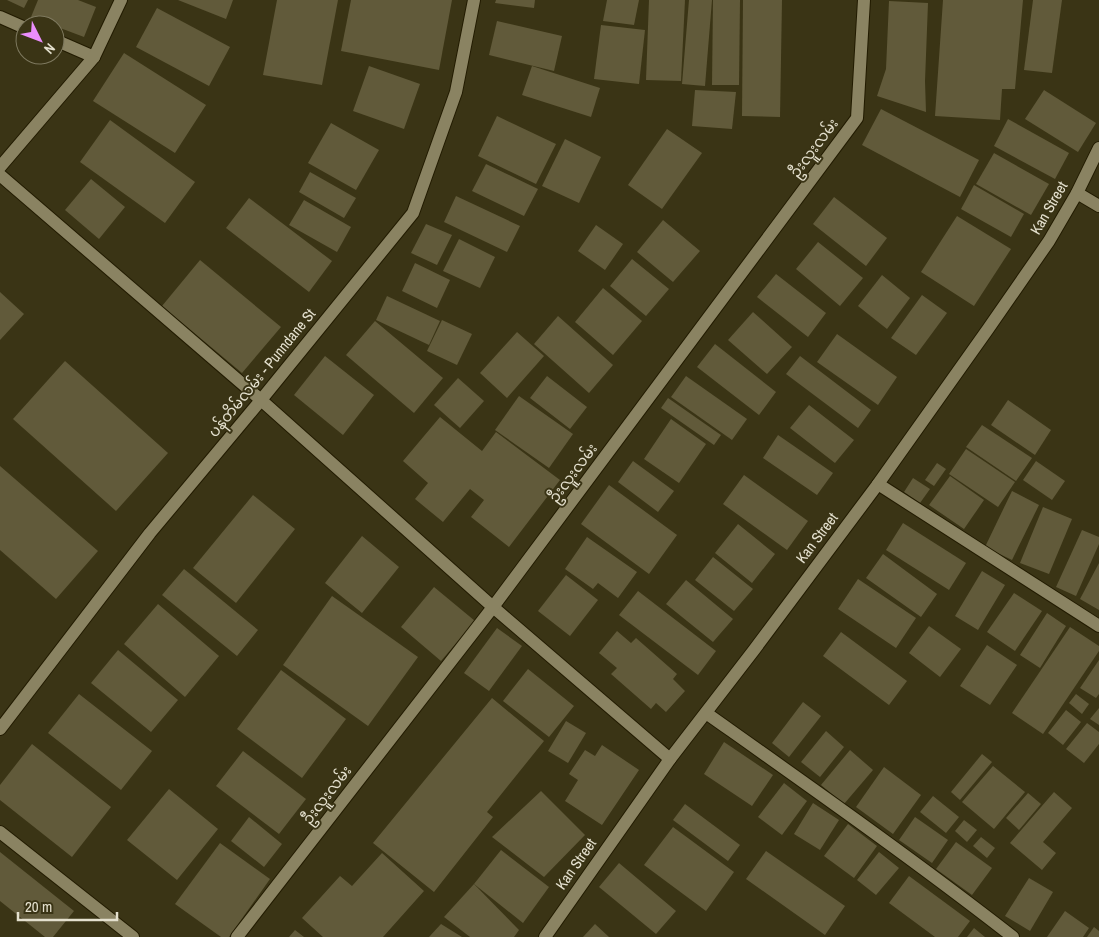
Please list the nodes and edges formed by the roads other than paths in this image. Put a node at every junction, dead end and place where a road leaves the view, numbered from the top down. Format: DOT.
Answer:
graph roads {
  1 [pos="121,0"];
  2 [pos="474,0"];
  3 [pos="864,0"];
  4 [pos="0,17"];
  5 [pos="15,24"];
  6 [pos="65,44"];
  7 [pos="94,57"];
  8 [pos="1099,148"];
  9 [pos="0,167"];
  10 [pos="0,175"];
  11 [pos="1077,193"];
  12 [pos="1099,206"];
  13 [pos="261,400"];
  14 [pos="878,484"];
  15 [pos="493,608"];
  16 [pos="1099,626"];
  17 [pos="706,713"];
  18 [pos="0,729"];
  19 [pos="670,759"];
  20 [pos="0,832"];
  21 [pos="133,937"];
  22 [pos="237,937"];
  23 [pos="544,937"];
  24 [pos="1013,937"];
  1 -- 7 [label="street"];
  2 -- 13 [label="street, ပန်တိမ်လမ်း - Punndane St"];
  3 -- 15 [label="street, ဦးလူးလမ်း"];
  4 -- 5 [label="street"];
  6 -- 7 [label="street"];
  7 -- 9 [label="street"];
  8 -- 11 [label="street, Kan Street"];
  10 -- 13 [label="street"];
  11 -- 12 [label="street"];
  11 -- 14 [label="street, Kan Street"];
  13 -- 15 [label="street"];
  13 -- 18 [label="street, ပန်တိမ်လမ်း - Punndane St"];
  14 -- 16 [label="street"];
  14 -- 17 [label="street, Kan Street"];
  15 -- 19 [label="street"];
  15 -- 22 [label="street, ဦးလူးလမ်း"];
  17 -- 19 [label="street, Kan Street"];
  17 -- 24 [label="street"];
  19 -- 23 [label="street, Kan Street"];
  20 -- 21 [label="street"];
}
